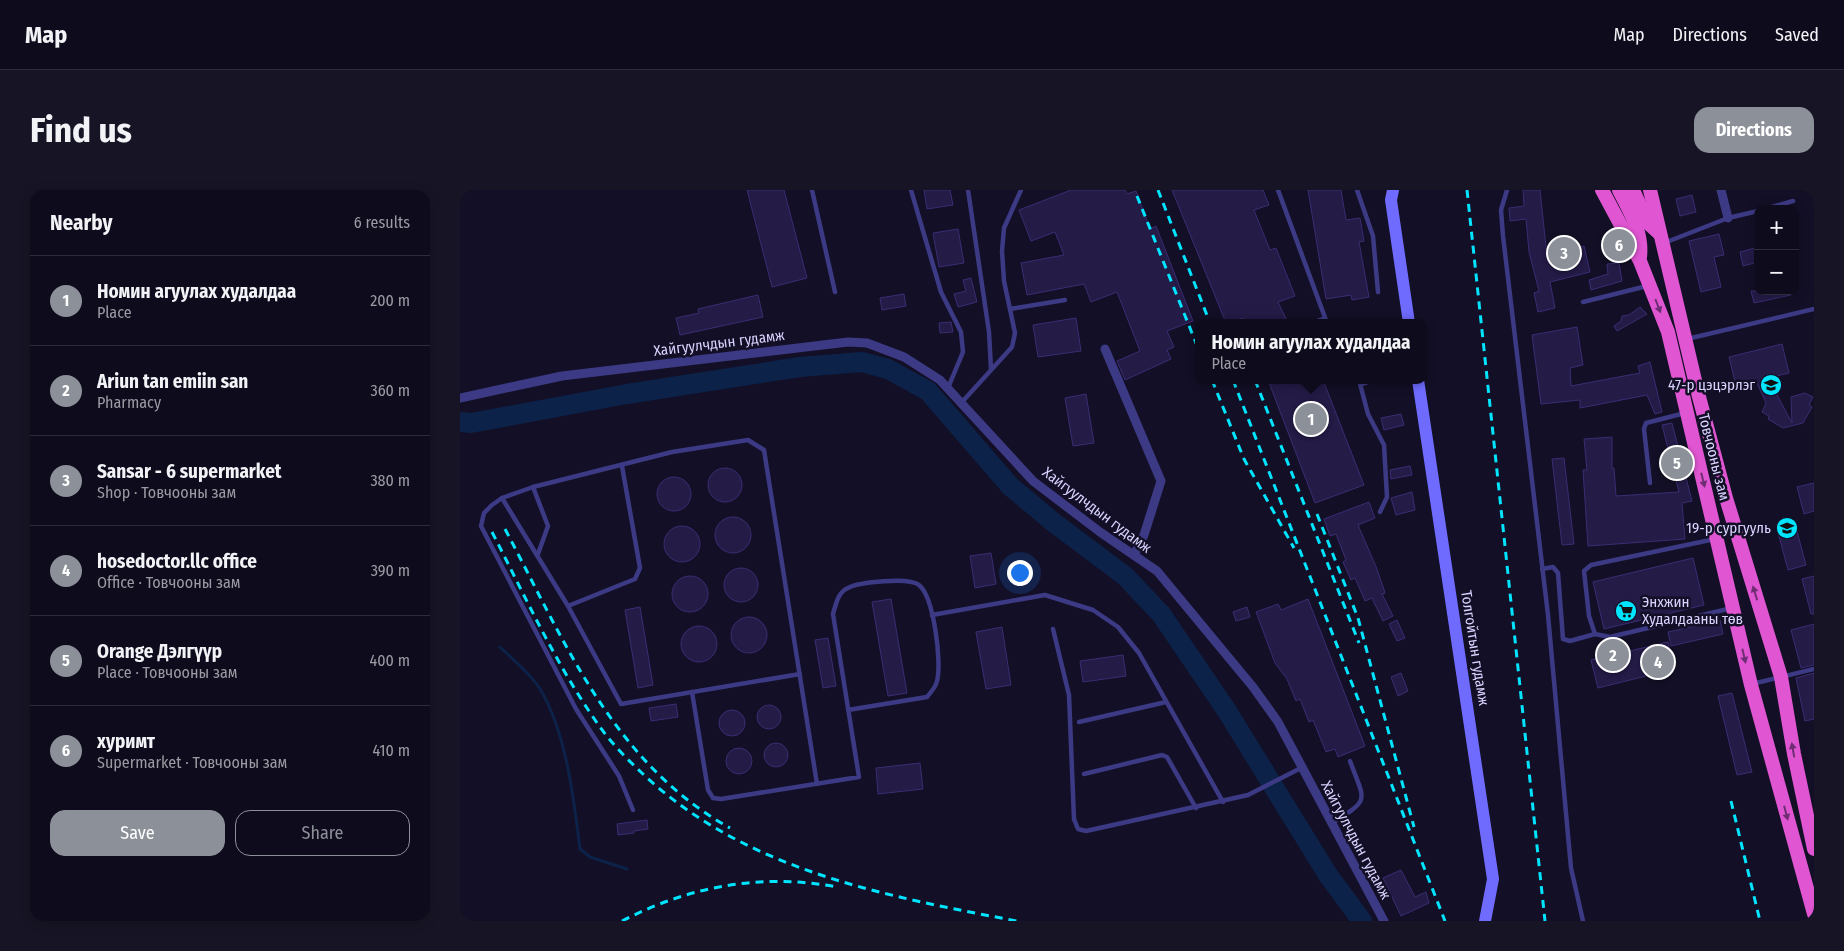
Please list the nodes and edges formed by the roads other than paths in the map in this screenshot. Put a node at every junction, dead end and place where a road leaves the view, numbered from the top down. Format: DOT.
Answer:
graph roads {
  1 [pos="812,190"];
  2 [pos="911,190"];
  3 [pos="968,190"];
  4 [pos="1020,190"];
  5 [pos="1278,190"];
  6 [pos="1356,190"];
  7 [pos="1506,190"];
  8 [pos="1602,190"];
  9 [pos="1619,190"];
  10 [pos="1633,190"];
  11 [pos="1650,190"];
  12 [pos="1721,190"];
  13 [pos="1389,193"];
  14 [pos="1794,201"];
  15 [pos="1780,205"];
  16 [pos="1754,211"];
  17 [pos="1728,218"];
  18 [pos="1662,239"];
  19 [pos="1640,261"];
  20 [pos="1650,285"];
  21 [pos="835,292"];
  22 [pos="1378,292"];
  23 [pos="1065,300"];
  24 [pos="1583,302"];
  25 [pos="1010,309"];
  26 [pos="1814,309"];
  27 [pos="1326,319"];
  28 [pos="1408,319"];
  29 [pos="1686,339"];
  30 [pos="1105,350"];
  31 [pos="991,370"];
  32 [pos="1360,384"];
  33 [pos="1419,384"];
  34 [pos="948,388"];
  35 [pos="460,398"];
  36 [pos="962,402"];
  37 [pos="1686,413"];
  38 [pos="622,466"];
  39 [pos="1650,483"];
  40 [pos="533,487"];
  41 [pos="502,498"];
  42 [pos="1380,512"];
  43 [pos="1717,539"];
  44 [pos="538,554"];
  45 [pos="1134,555"];
  46 [pos="1542,570"];
  47 [pos="568,606"];
  48 [pos="1733,607"];
  49 [pos="932,615"];
  50 [pos="1053,629"];
  51 [pos="1595,634"];
  52 [pos="1814,668"];
  53 [pos="800,674"];
  54 [pos="1781,677"];
  55 [pos="1751,685"];
  56 [pos="692,692"];
  57 [pos="1166,702"];
  58 [pos="848,710"];
  59 [pos="1079,722"];
  60 [pos="1350,761"];
  61 [pos="1301,768"];
  62 [pos="1084,774"];
  63 [pos="817,784"];
  64 [pos="1224,802"];
  65 [pos="1196,808"];
  66 [pos="634,810"];
  67 [pos="1332,823"];
  68 [pos="1812,825"];
  69 [pos="1814,849"];
  70 [pos="1814,914"];
  71 [pos="1384,921"];
  72 [pos="1485,921"];
  73 [pos="1583,921"];
  1 -- 21 [label="lane"];
  2 -- 34 [label="lane"];
  3 -- 31 [label="lane"];
  4 -- 25 [label="lane"];
  5 -- 27 [label="lane"];
  6 -- 22 [label="lane"];
  7 -- 46 [label="lane"];
  8 -- 19 [label="highway, Товчооны зам"];
  9 -- 19 [label="highway"];
  10 -- 18 [label="highway"];
  11 -- 18 [label="highway, Товчооны зам"];
  12 -- 17 [label="street"];
  13 -- 28 [label="main road"];
  14 -- 15 [label="lane"];
  16 -- 17 [label="lane"];
  17 -- 18 [label="lane"];
  18 -- 29 [label="highway, Товчооны зам"];
  19 -- 20 [label="highway, Товчооны зам"];
  20 -- 24 [label="lane"];
  20 -- 37 [label="highway, Товчооны зам, one-way"];
  23 -- 25 [label="lane"];
  25 -- 31 [label="lane"];
  26 -- 29 [label="lane"];
  54 -- 29 [label="highway, Товчооны зам, one-way"];
  30 -- 45 [label="street"];
  31 -- 36 [label="lane"];
  32 -- 42 [label="lane"];
  33 -- 72 [label="main road, Толгойтын гудамж"];
  34 -- 35 [label="street, Хайгуулчдын гудамж"];
  34 -- 36 [label="street, Хайгуулчдын гудамж"];
  36 -- 45 [label="street, Хайгуулчдын гудамж"];
  37 -- 39 [label="lane"];
  37 -- 43 [label="highway, Товчооны зам, one-way"];
  38 -- 40 [label="lane"];
  38 -- 47 [label="lane"];
  38 -- 53 [label="lane"];
  40 -- 41 [label="lane"];
  40 -- 44 [label="lane"];
  41 -- 44 [label="lane"];
  41 -- 66 [label="lane"];
  43 -- 48 [label="highway, Товчооны зам"];
  43 -- 51 [label="lane"];
  44 -- 47 [label="lane"];
  45 -- 61 [label="street, Хайгуулчдын гудамж"];
  46 -- 51 [label="lane"];
  46 -- 73 [label="lane"];
  47 -- 56 [label="lane"];
  48 -- 51 [label="lane"];
  48 -- 55 [label="highway, Товчооны зам, one-way"];
  49 -- 57 [label="lane"];
  49 -- 58 [label="lane"];
  49 -- 58 [label="lane"];
  50 -- 65 [label="lane"];
  52 -- 54 [label="lane"];
  53 -- 56 [label="lane"];
  53 -- 63 [label="lane"];
  54 -- 55 [label="lane"];
  68 -- 54 [label="highway, Товчооны зам, one-way"];
  55 -- 70 [label="highway, Товчооны зам, one-way"];
  56 -- 63 [label="lane"];
  57 -- 59 [label="lane"];
  57 -- 64 [label="lane"];
  58 -- 63 [label="lane"];
  60 -- 67 [label="lane"];
  61 -- 64 [label="lane"];
  61 -- 67 [label="street, Хайгуулчдын гудамж"];
  62 -- 65 [label="lane"];
  64 -- 65 [label="lane"];
  67 -- 71 [label="street, Хайгуулчдын гудамж"];
  68 -- 69 [label="highway, Товчооны зам"];
}
